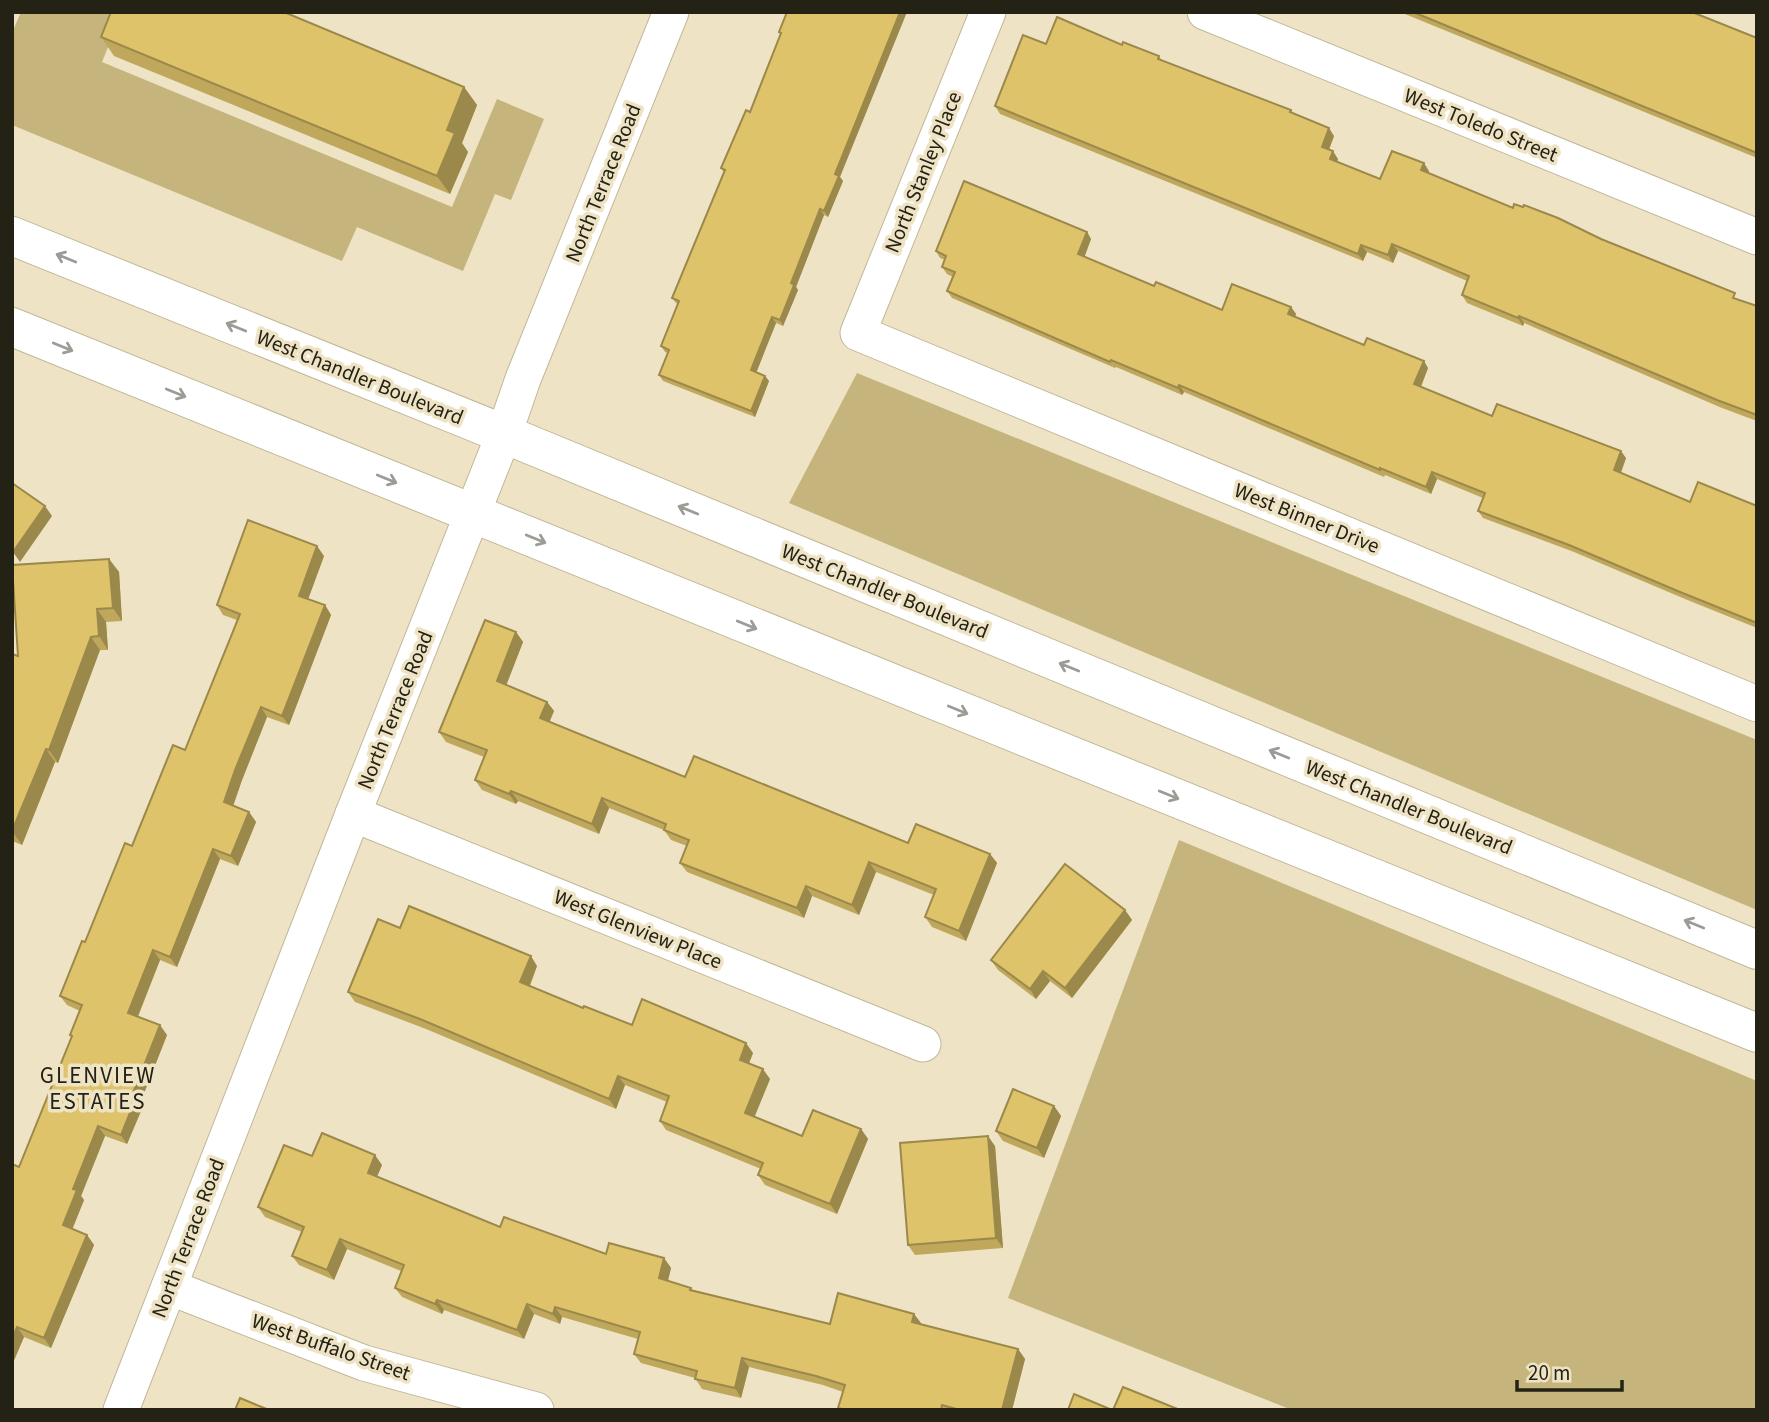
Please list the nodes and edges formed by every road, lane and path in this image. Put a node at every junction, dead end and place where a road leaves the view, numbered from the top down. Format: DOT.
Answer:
graph roads {
  1 [pos="671,12"];
  2 [pos="988,12"];
  3 [pos="1205,12"];
  4 [pos="12,236"];
  5 [pos="1757,237"];
  6 [pos="12,327"];
  7 [pos="858,333"];
  8 [pos="504,434"];
  9 [pos="473,514"];
  10 [pos="1757,704"];
  11 [pos="353,814"];
  12 [pos="1757,950"];
  13 [pos="1757,1033"];
  14 [pos="923,1044"];
  15 [pos="169,1287"];
  16 [pos="121,1410"];
  17 [pos="536,1410"];
  1 -- 8 [label="street, North Terrace Road"];
  2 -- 7 [label="street, North Stanley Place"];
  3 -- 5 [label="street, West Toledo Street"];
  8 -- 4 [label="main road, West Chandler Boulevard, one-way"];
  6 -- 9 [label="main road, one-way"];
  7 -- 10 [label="street, West Binner Drive"];
  8 -- 9 [label="street, North Terrace Road"];
  12 -- 8 [label="main road, West Chandler Boulevard, one-way"];
  9 -- 11 [label="street, North Terrace Road"];
  9 -- 13 [label="main road, one-way"];
  11 -- 14 [label="street, West Glenview Place"];
  11 -- 15 [label="street, North Terrace Road"];
  15 -- 16 [label="street, North Terrace Road"];
  15 -- 17 [label="street, West Buffalo Street"];
}
